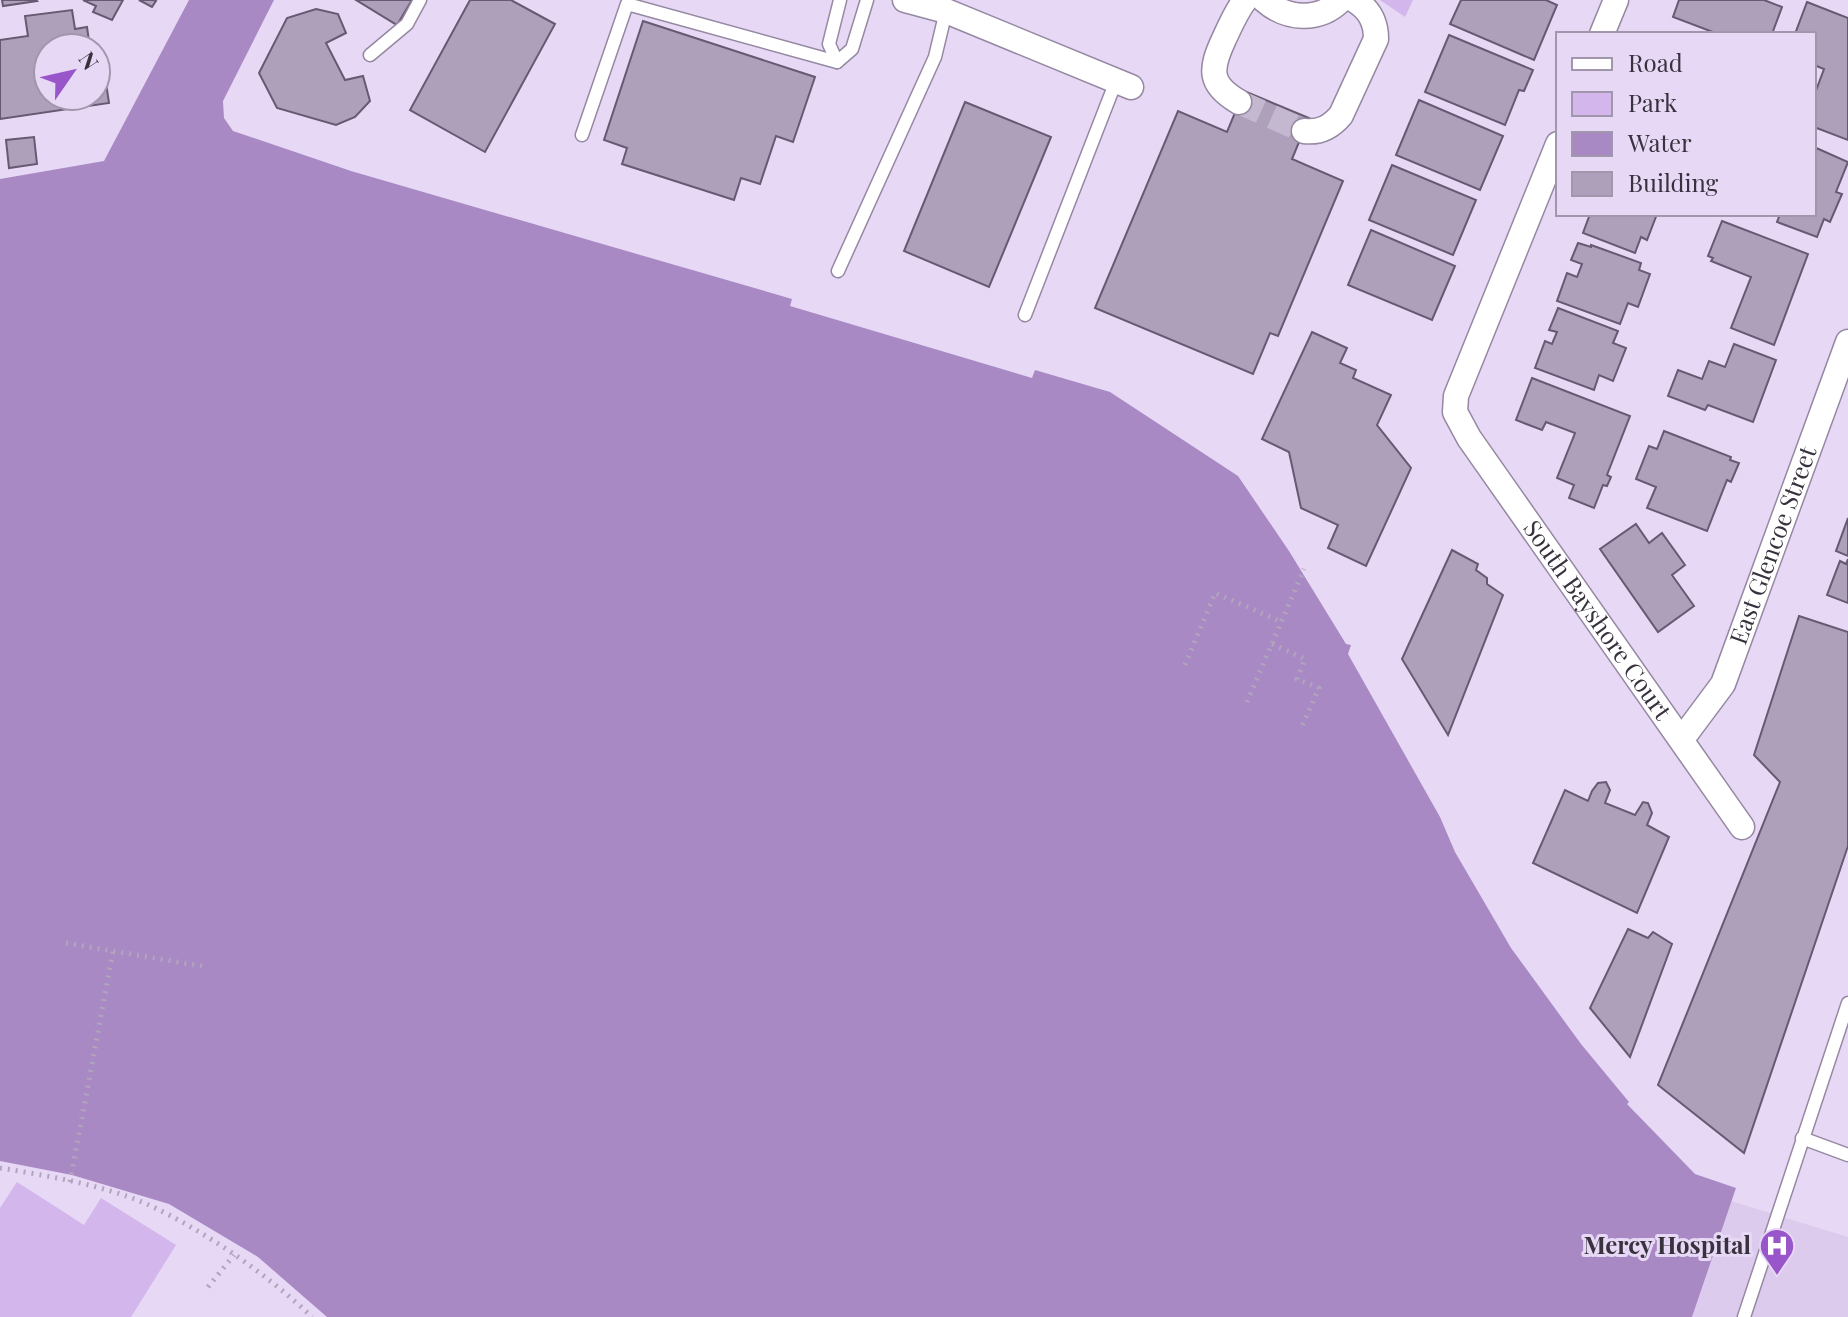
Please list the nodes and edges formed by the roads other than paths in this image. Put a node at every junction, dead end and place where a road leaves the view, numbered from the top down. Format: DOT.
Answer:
graph roads {
  1 [pos="420,0"];
  2 [pos="840,0"];
  3 [pos="867,0"];
  4 [pos="905,0"];
  5 [pos="1245,0"];
  6 [pos="1264,0"];
  7 [pos="1341,0"];
  8 [pos="1354,0"];
  9 [pos="1616,0"];
  10 [pos="948,6"];
  11 [pos="1603,32"];
  12 [pos="370,55"];
  13 [pos="837,62"];
  14 [pos="1124,84"];
  15 [pos="1239,102"];
  16 [pos="1304,131"];
  17 [pos="582,135"];
  18 [pos="1556,149"];
  19 [pos="838,271"];
  20 [pos="1025,315"];
  21 [pos="1848,342"];
  22 [pos="1682,739"];
  23 [pos="1742,827"];
  24 [pos="1848,1003"];
  25 [pos="1802,1138"];
  26 [pos="1848,1155"];
  27 [pos="1744,1317"];
  1 -- 12 [label="lane"];
  2 -- 13 [label="lane"];
  3 -- 13 [label="lane"];
  4 -- 10 [label="street"];
  5 -- 15 [label="street"];
  6 -- 7 [label="street"];
  8 -- 16 [label="street"];
  9 -- 11 [label="street"];
  10 -- 14 [label="street"];
  10 -- 19 [label="lane"];
  13 -- 17 [label="lane"];
  14 -- 20 [label="lane"];
  18 -- 22 [label="street, South Bayshore Court"];
  21 -- 22 [label="street, East Glencoe Street"];
  22 -- 23 [label="street, South Bayshore Court"];
  24 -- 25 [label="lane"];
  25 -- 26 [label="lane"];
  25 -- 27 [label="lane"];
}
